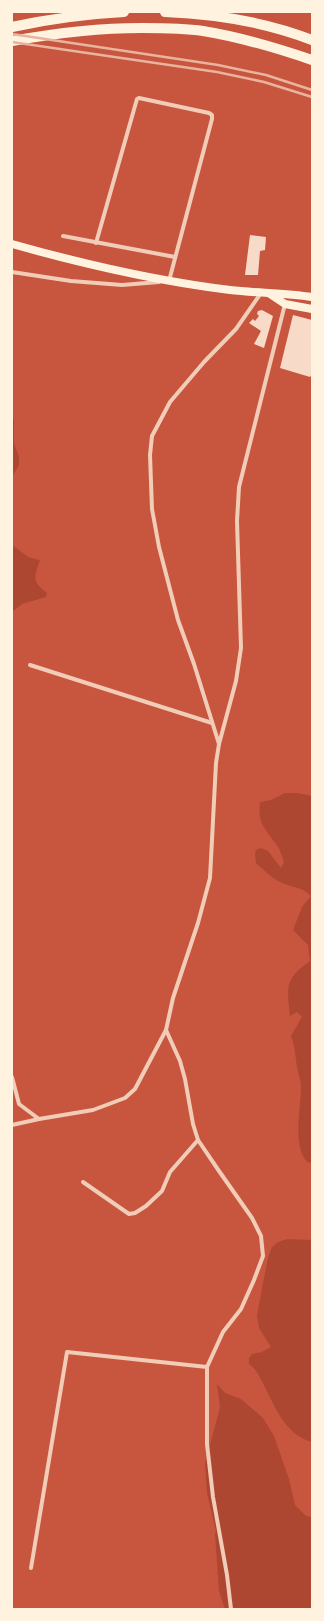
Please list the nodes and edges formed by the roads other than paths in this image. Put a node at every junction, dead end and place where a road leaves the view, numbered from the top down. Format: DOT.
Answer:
graph roads {
  1 [pos="124,12"];
  2 [pos="165,12"];
  3 [pos="12,27"];
  4 [pos="312,40"];
  5 [pos="12,41"];
  6 [pos="312,60"];
  7 [pos="63,236"];
  8 [pos="96,243"];
  9 [pos="13,244"];
  10 [pos="175,258"];
  11 [pos="12,272"];
  12 [pos="170,281"];
  13 [pos="261,293"];
  14 [pos="270,294"];
  15 [pos="312,298"];
  16 [pos="285,304"];
  17 [pos="312,309"];
  18 [pos="30,665"];
  19 [pos="212,723"];
  20 [pos="219,744"];
  21 [pos="166,1030"];
  22 [pos="12,1076"];
  23 [pos="39,1119"];
  24 [pos="12,1125"];
  25 [pos="198,1140"];
  26 [pos="83,1182"];
  27 [pos="207,1367"];
  28 [pos="31,1568"];
  29 [pos="231,1609"];
  1 -- 3 [label="highway"];
  2 -- 4 [label="highway"];
  5 -- 6 [label="highway"];
  7 -- 8 [label="street"];
  8 -- 10 [label="street"];
  8 -- 10 [label="street"];
  9 -- 12 [label="main road"];
  10 -- 12 [label="street"];
  11 -- 12 [label="street"];
  12 -- 13 [label="main road"];
  13 -- 14 [label="main road"];
  13 -- 19 [label="street"];
  14 -- 15 [label="main road"];
  14 -- 16 [label="main road"];
  16 -- 17 [label="main road"];
  16 -- 20 [label="street"];
  18 -- 19 [label="street"];
  19 -- 20 [label="street"];
  20 -- 21 [label="street"];
  21 -- 23 [label="street"];
  21 -- 25 [label="street"];
  22 -- 23 [label="street"];
  23 -- 24 [label="street"];
  25 -- 26 [label="street"];
  25 -- 27 [label="street"];
  27 -- 28 [label="street"];
  27 -- 29 [label="street"];
}
